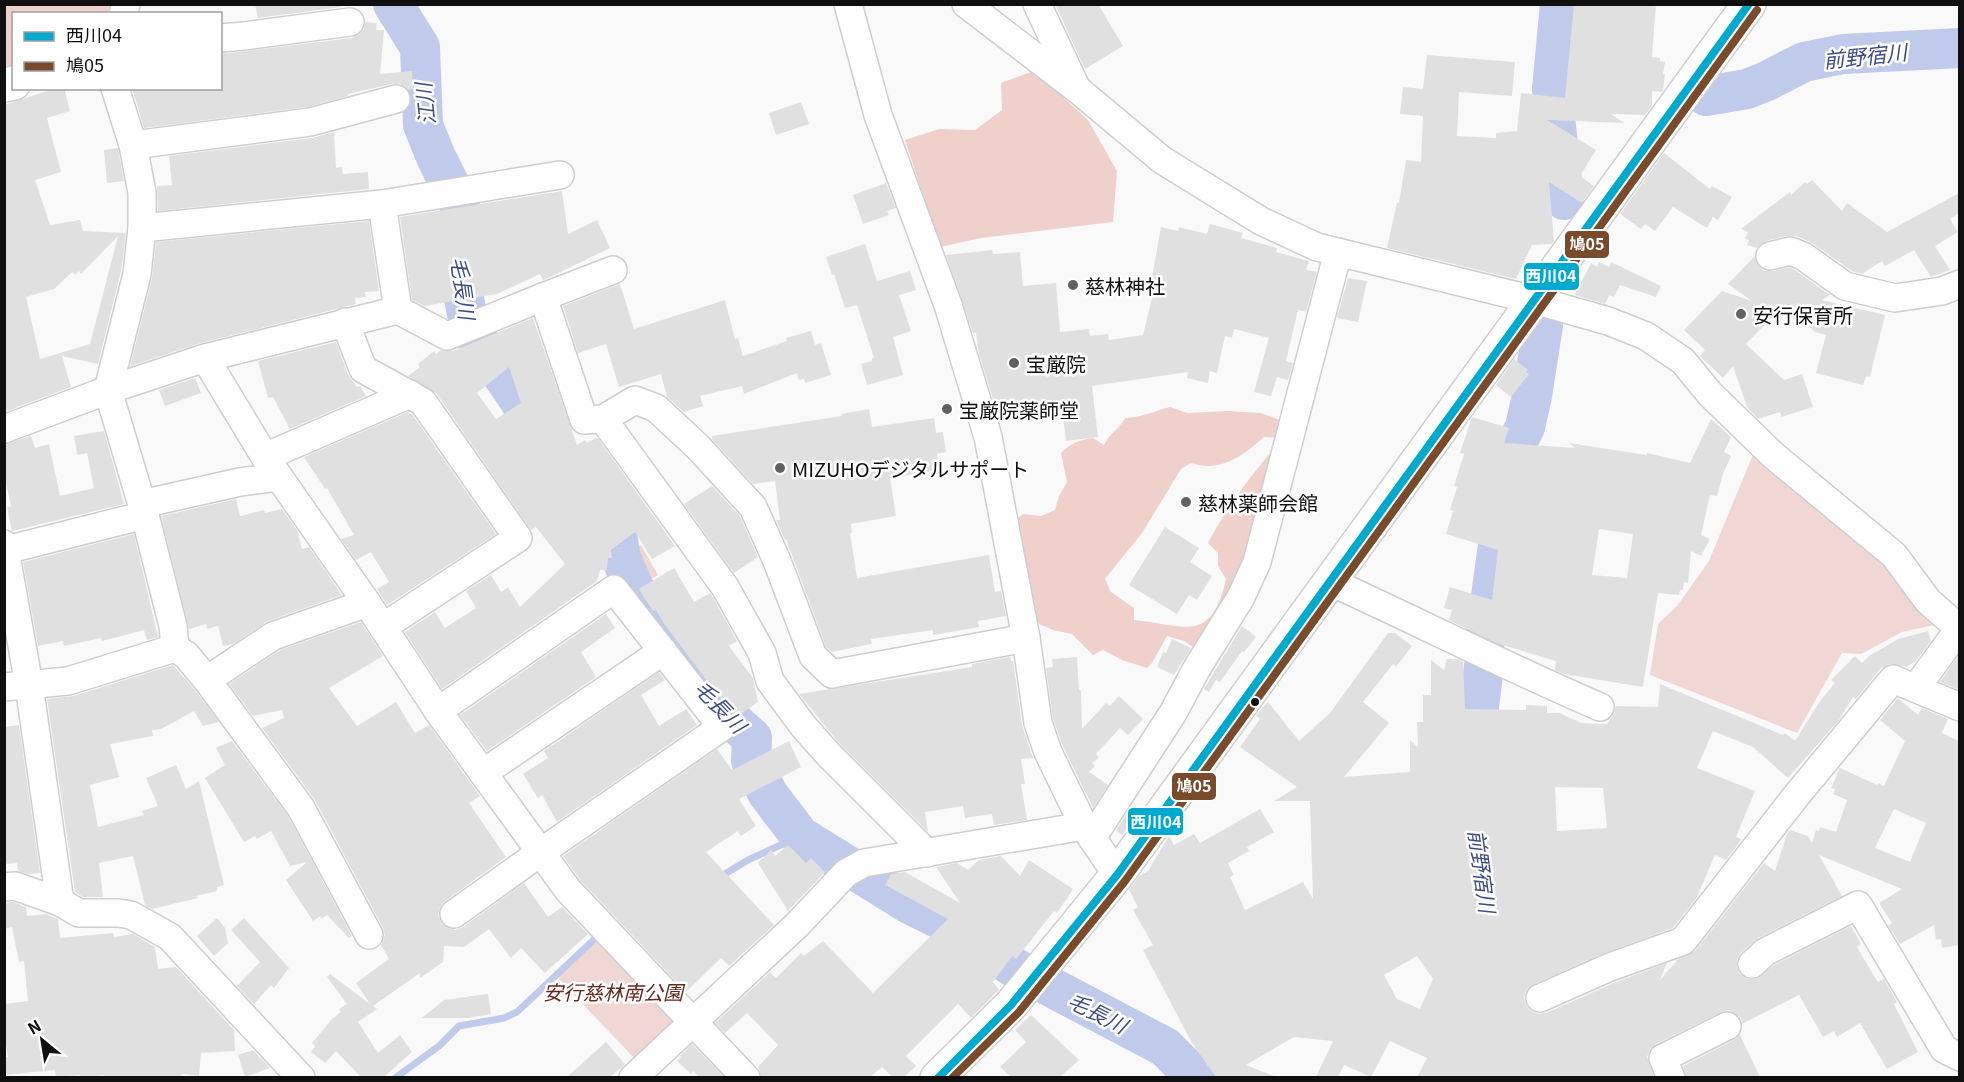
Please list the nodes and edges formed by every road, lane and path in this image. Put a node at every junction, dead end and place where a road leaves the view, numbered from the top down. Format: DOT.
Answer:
graph roads {
  1 [pos="848,4"];
  2 [pos="966,4"];
  3 [pos="1037,4"];
  4 [pos="1749,4"];
  5 [pos="350,22"];
  6 [pos="222,38"];
  7 [pos="1077,89"];
  8 [pos="116,90"];
  9 [pos="396,99"];
  10 [pos="133,145"];
  11 [pos="560,175"];
  12 [pos="382,204"];
  13 [pos="142,228"];
  14 [pos="1338,252"];
  15 [pos="1770,256"];
  16 [pos="614,270"];
  17 [pos="1959,284"];
  18 [pos="543,297"];
  19 [pos="1534,300"];
  20 [pos="398,310"];
  21 [pos="345,322"];
  22 [pos="205,358"];
  23 [pos="108,390"];
  24 [pos="410,394"];
  25 [pos="603,419"];
  26 [pos="4,429"];
  27 [pos="272,467"];
  28 [pos="143,509"];
  29 [pos="5,547"];
  30 [pos="1331,582"];
  31 [pos="367,603"];
  32 [pos="383,627"];
  33 [pos="1959,629"];
  34 [pos="1026,638"];
  35 [pos="175,648"];
  36 [pos="663,651"];
  37 [pos="207,680"];
  38 [pos="17,686"];
  39 [pos="1916,688"];
  40 [pos="1600,707"];
  41 [pos="1959,707"];
  42 [pos="438,711"];
  43 [pos="483,773"];
  44 [pos="1088,832"];
  45 [pos="541,852"];
  46 [pos="927,853"];
  47 [pos="1117,875"];
  48 [pos="4,887"];
  49 [pos="60,902"];
  50 [pos="454,914"];
  51 [pos="369,935"];
  52 [pos="1752,964"];
  53 [pos="1540,998"];
  54 [pos="692,1021"];
  55 [pos="1728,1026"];
  56 [pos="1959,1057"];
  57 [pos="301,1077"];
  58 [pos="633,1077"];
  59 [pos="746,1077"];
  60 [pos="937,1077"];
  61 [pos="1671,1077"];
  1 -- 34 [label="street"];
  2 -- 7 [label="street"];
  3 -- 7 [label="street"];
  4 -- 19 [label="main road"];
  5 -- 6 [label="street"];
  7 -- 14 [label="street"];
  8 -- 10 [label="street"];
  9 -- 10 [label="street"];
  10 -- 13 [label="street"];
  11 -- 12 [label="street"];
  12 -- 13 [label="street"];
  12 -- 20 [label="street"];
  13 -- 23 [label="street"];
  14 -- 19 [label="street"];
  14 -- 44 [label="street"];
  15 -- 17 [label="street"];
  16 -- 18 [label="street"];
  18 -- 20 [label="street"];
  18 -- 25 [label="street"];
  19 -- 30 [label="main road"];
  19 -- 33 [label="street"];
  20 -- 21 [label="street"];
  21 -- 22 [label="street"];
  21 -- 24 [label="street"];
  22 -- 23 [label="street"];
  22 -- 27 [label="street"];
  23 -- 26 [label="street"];
  23 -- 28 [label="street"];
  24 -- 27 [label="street"];
  24 -- 32 [label="street"];
  25 -- 34 [label="street"];
  25 -- 46 [label="street"];
  27 -- 28 [label="street"];
  27 -- 31 [label="street"];
  28 -- 29 [label="street"];
  28 -- 35 [label="street"];
  29 -- 38 [label="street"];
  30 -- 40 [label="street"];
  30 -- 47 [label="main road"];
  31 -- 32 [label="street"];
  31 -- 37 [label="street"];
  32 -- 42 [label="street"];
  33 -- 39 [label="street"];
  34 -- 44 [label="street"];
  35 -- 37 [label="street"];
  35 -- 38 [label="street"];
  36 -- 42 [label="street"];
  36 -- 43 [label="street"];
  36 -- 45 [label="street"];
  37 -- 51 [label="street"];
  38 -- 49 [label="street"];
  39 -- 41 [label="street"];
  39 -- 53 [label="street"];
  42 -- 43 [label="street"];
  43 -- 45 [label="street"];
  44 -- 46 [label="street"];
  44 -- 47 [label="street"];
  45 -- 50 [label="street"];
  45 -- 54 [label="street"];
  46 -- 54 [label="street"];
  47 -- 60 [label="main road"];
  48 -- 49 [label="street"];
  49 -- 57 [label="street"];
  52 -- 56 [label="street"];
  54 -- 58 [label="street"];
  54 -- 59 [label="street"];
  55 -- 61 [label="street"];
}
